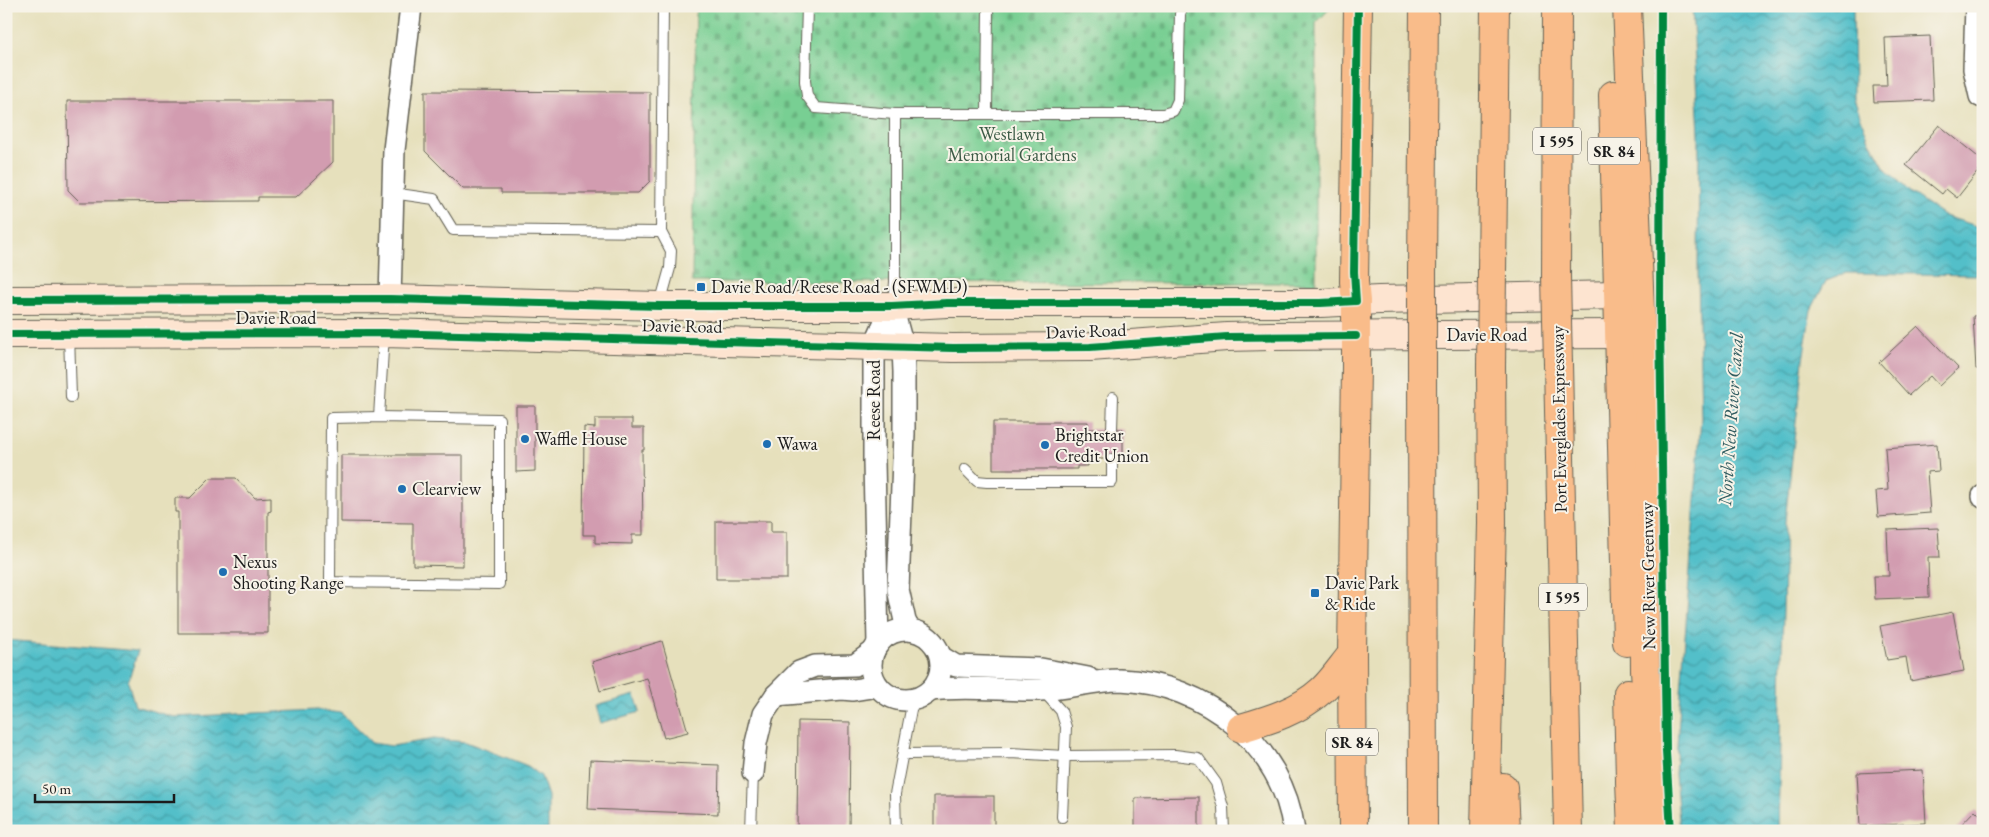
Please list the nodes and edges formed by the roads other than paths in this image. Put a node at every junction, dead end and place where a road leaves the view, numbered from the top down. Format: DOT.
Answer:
graph roads {
  1 [pos="663,6"];
  2 [pos="807,6"];
  3 [pos="988,6"];
  4 [pos="1184,6"];
  5 [pos="1358,6"];
  6 [pos="1424,6"];
  7 [pos="1496,6"];
  8 [pos="1557,6"];
  9 [pos="1611,6"];
  10 [pos="1628,6"];
  11 [pos="1976,6"];
  12 [pos="414,7"];
  13 [pos="1983,98"];
  14 [pos="895,114"];
  15 [pos="987,114"];
  16 [pos="392,193"];
  17 [pos="661,232"];
  18 [pos="1617,295"];
  19 [pos="390,299"];
  20 [pos="6,300"];
  21 [pos="1356,301"];
  22 [pos="660,306"];
  23 [pos="892,306"];
  24 [pos="384,333"];
  25 [pos="6,334"];
  26 [pos="69,334"];
  27 [pos="1618,334"];
  28 [pos="1356,336"];
  29 [pos="874,346"];
  30 [pos="903,347"];
  31 [pos="71,396"];
  32 [pos="1112,397"];
  33 [pos="379,417"];
  34 [pos="1112,428"];
  35 [pos="1112,459"];
  36 [pos="965,469"];
  37 [pos="1492,523"];
  38 [pos="909,629"];
  39 [pos="876,648"];
  40 [pos="1352,654"];
  41 [pos="941,657"];
  42 [pos="1103,680"];
  43 [pos="878,686"];
  44 [pos="1042,690"];
  45 [pos="776,695"];
  46 [pos="922,695"];
  47 [pos="1241,728"];
  48 [pos="904,754"];
  49 [pos="1064,756"];
  50 [pos="753,773"];
  51 [pos="1630,780"];
  52 [pos="1062,816"];
  53 [pos="751,831"];
  54 [pos="896,831"];
  55 [pos="1224,831"];
  56 [pos="1294,831"];
  57 [pos="1353,831"];
  58 [pos="1423,831"];
  59 [pos="1485,831"];
  60 [pos="1505,831"];
  61 [pos="1568,831"];
  62 [pos="1632,831"];
  63 [pos="1636,831"];
  64 [pos="1655,831"];
  1 -- 17 [label="lane"];
  2 -- 14 [label="lane"];
  3 -- 15 [label="lane"];
  4 -- 15 [label="lane"];
  5 -- 21 [label="main road, SR 84"];
  6 -- 58 [label="main road, bridge"];
  7 -- 37 [label="main road, bridge"];
  8 -- 61 [label="main road, Port Everglades Expressway / I 595, bridge"];
  9 -- 18 [label="main road, SR 84"];
  10 -- 64 [label="main road"];
  11 -- 13 [label="street"];
  12 -- 16 [label="street"];
  14 -- 15 [label="lane"];
  14 -- 23 [label="lane"];
  16 -- 17 [label="lane"];
  16 -- 19 [label="street"];
  17 -- 22 [label="lane"];
  18 -- 21 [label="main road, Davie Road"];
  18 -- 27 [label="main road, SR 84"];
  19 -- 20 [label="main road, Davie Road"];
  19 -- 22 [label="main road, Davie Road"];
  21 -- 23 [label="main road, Davie Road"];
  21 -- 28 [label="main road, SR 84"];
  22 -- 23 [label="main road, Davie Road"];
  23 -- 29 [label="street, Reese Road"];
  23 -- 30 [label="street, Reese Road"];
  24 -- 26 [label="main road, Davie Road"];
  24 -- 29 [label="main road, Davie Road"];
  24 -- 33 [label="lane"];
  25 -- 26 [label="main road, Davie Road"];
  26 -- 31 [label="lane"];
  27 -- 28 [label="main road, Davie Road"];
  27 -- 51 [label="main road, SR 84"];
  28 -- 30 [label="main road, Davie Road"];
  28 -- 40 [label="main road, SR 84"];
  29 -- 30 [label="main road, Davie Road"];
  29 -- 39 [label="street, Reese Road"];
  30 -- 38 [label="street, Reese Road"];
  32 -- 34 [label="lane"];
  33 -- 33 [label="lane"];
  35 -- 36 [label="lane"];
  37 -- 59 [label="main road"];
  37 -- 60 [label="main road"];
  38 -- 39 [label="street"];
  38 -- 41 [label="street"];
  39 -- 43 [label="street"];
  39 -- 45 [label="street"];
  40 -- 47 [label="main road"];
  40 -- 57 [label="main road, SR 84"];
  41 -- 42 [label="street"];
  41 -- 46 [label="street"];
  42 -- 44 [label="street"];
  42 -- 47 [label="street"];
  43 -- 45 [label="street"];
  43 -- 46 [label="street"];
  44 -- 46 [label="street"];
  44 -- 49 [label="lane"];
  45 -- 50 [label="street"];
  46 -- 48 [label="lane"];
  47 -- 56 [label="street"];
  48 -- 49 [label="lane"];
  48 -- 54 [label="lane"];
  49 -- 52 [label="lane"];
  49 -- 55 [label="lane"];
  50 -- 53 [label="lane"];
  51 -- 62 [label="main road"];
  51 -- 63 [label="main road, SR 84"];
}
